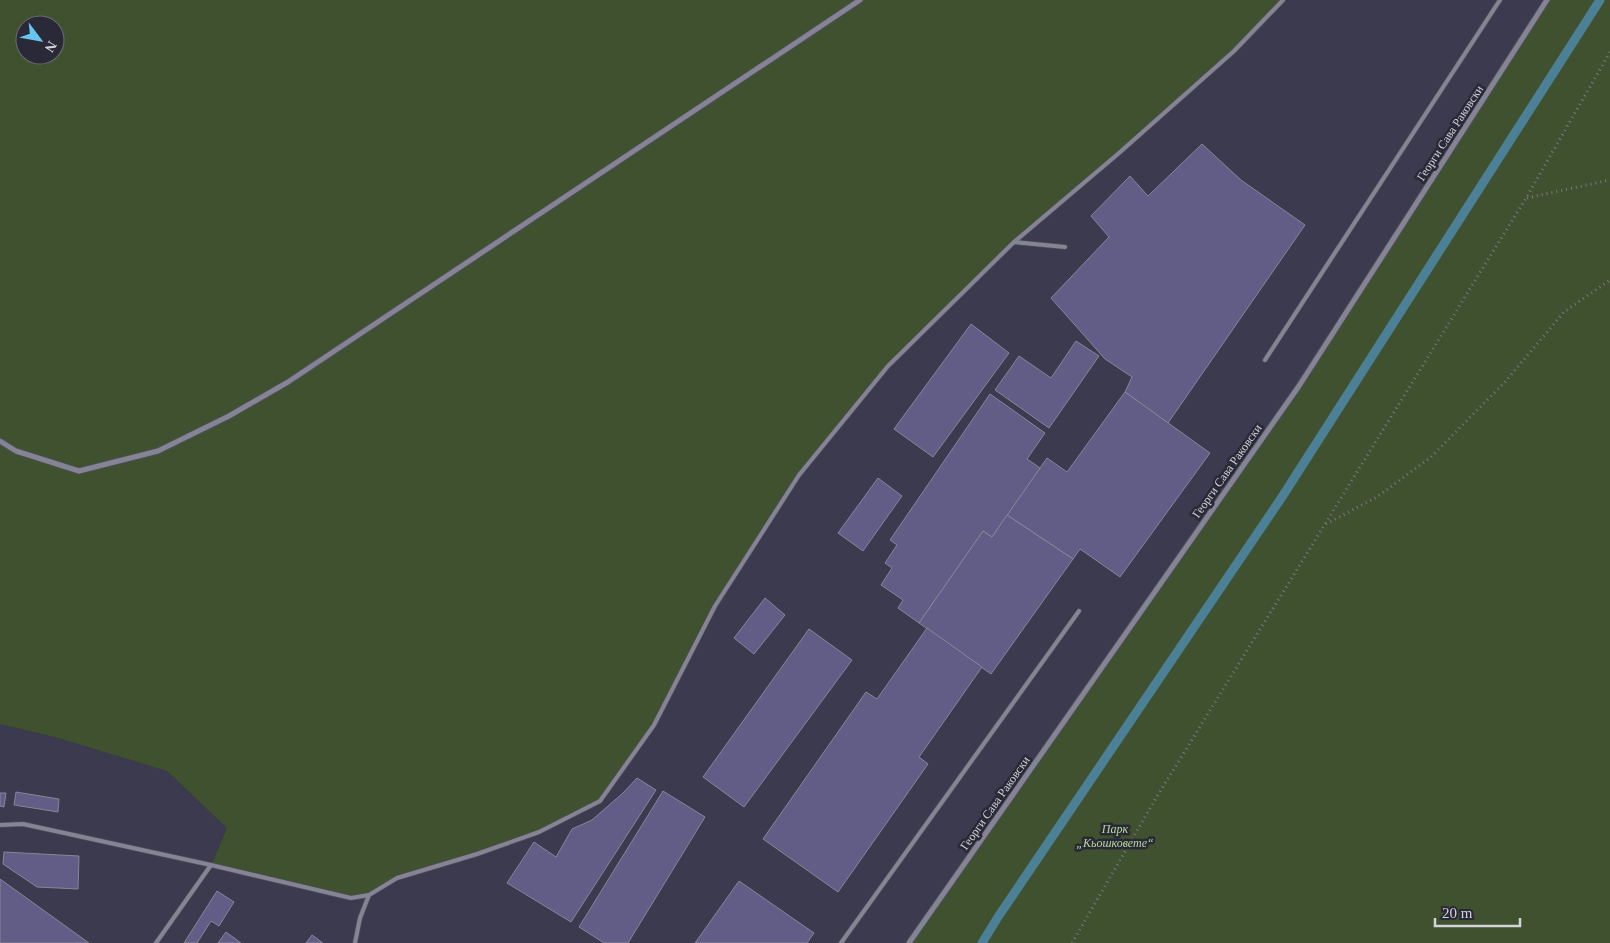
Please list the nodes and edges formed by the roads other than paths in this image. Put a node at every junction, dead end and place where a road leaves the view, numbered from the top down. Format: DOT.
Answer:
graph roads {
  1 [pos="860,0"];
  2 [pos="1283,0"];
  3 [pos="1500,0"];
  4 [pos="1547,0"];
  5 [pos="1014,242"];
  6 [pos="1065,247"];
  7 [pos="1265,360"];
  8 [pos="0,441"];
  9 [pos="1079,612"];
  10 [pos="0,825"];
  11 [pos="211,865"];
  12 [pos="369,895"];
  13 [pos="156,943"];
  14 [pos="355,943"];
  15 [pos="841,943"];
  16 [pos="909,943"];
  1 -- 8 [label="street"];
  2 -- 5 [label="lane"];
  3 -- 7 [label="lane"];
  4 -- 16 [label="street, Георги Сава Раковски"];
  5 -- 6 [label="lane"];
  5 -- 12 [label="lane"];
  9 -- 15 [label="lane"];
  10 -- 11 [label="lane"];
  11 -- 12 [label="lane"];
  11 -- 13 [label="lane"];
  12 -- 14 [label="lane"];
}
